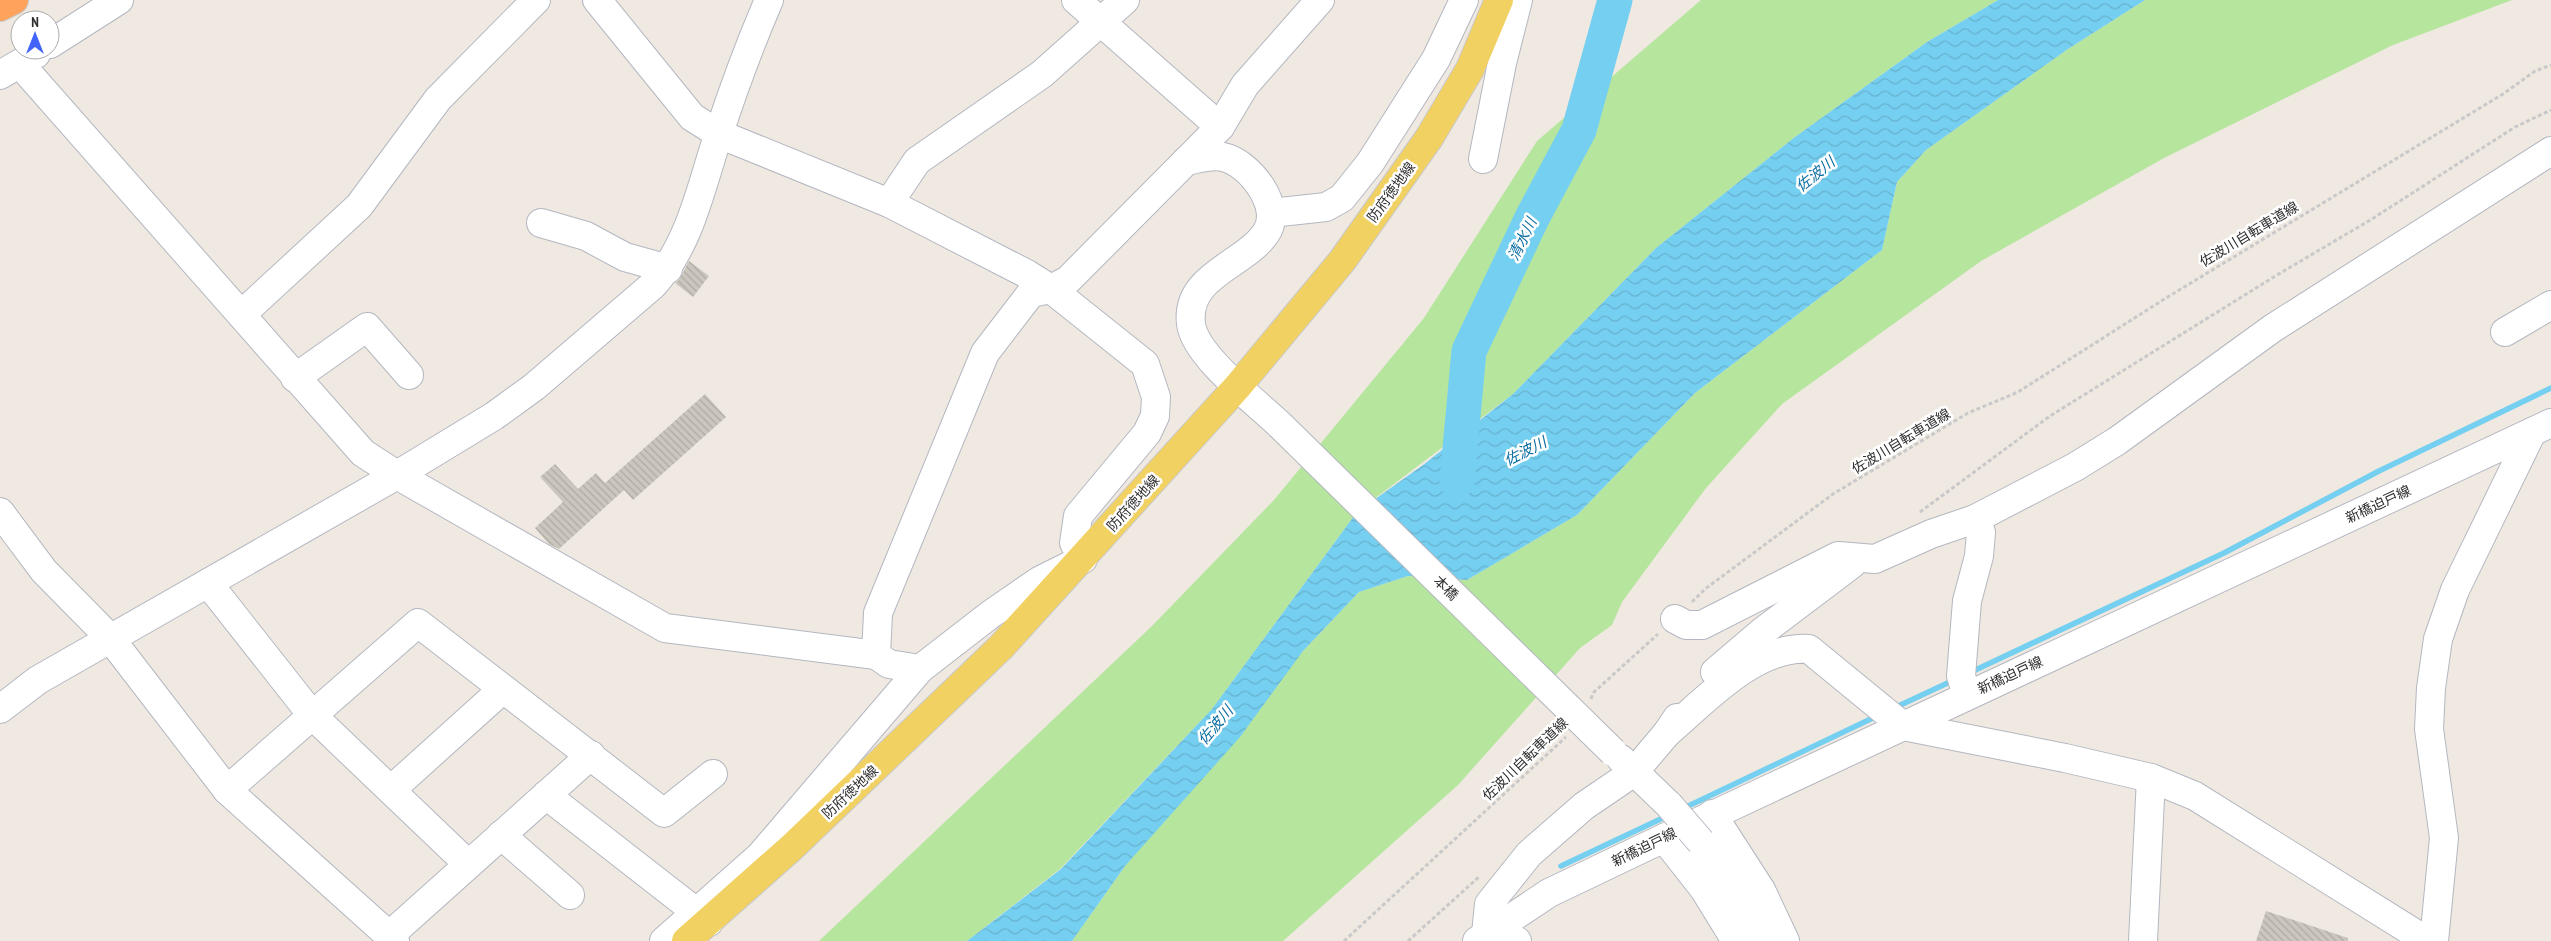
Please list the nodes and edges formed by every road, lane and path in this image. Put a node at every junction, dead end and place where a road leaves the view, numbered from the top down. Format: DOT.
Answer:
graph roads {
  1 [pos="14,0"];
  2 [pos="119,0"];
  3 [pos="536,0"];
  4 [pos="597,0"];
  5 [pos="769,0"];
  6 [pos="1076,0"];
  7 [pos="1125,0"];
  8 [pos="1320,0"];
  9 [pos="1464,0"];
  10 [pos="1499,0"];
  11 [pos="1518,0"];
  12 [pos="0,7"];
  13 [pos="1102,21"];
  14 [pos="60,38"];
  15 [pos="20,63"];
  16 [pos="2551,65"];
  17 [pos="2551,110"];
  18 [pos="1220,127"];
  19 [pos="718,134"];
  20 [pos="2551,152"];
  21 [pos="1483,159"];
  22 [pos="1186,162"];
  23 [pos="889,203"];
  24 [pos="1271,213"];
  25 [pos="541,223"];
  26 [pos="668,269"];
  27 [pos="1051,289"];
  28 [pos="2551,305"];
  29 [pos="242,314"];
  30 [pos="2505,332"];
  31 [pos="409,375"];
  32 [pos="295,378"];
  33 [pos="1238,386"];
  34 [pos="2541,428"];
  35 [pos="397,476"];
  36 [pos="1912,518"];
  37 [pos="2,519"];
  38 [pos="1975,519"];
  39 [pos="1862,558"];
  40 [pos="1083,559"];
  41 [pos="208,583"];
  42 [pos="1675,619"];
  43 [pos="110,638"];
  44 [pos="876,655"];
  45 [pos="920,669"];
  46 [pos="504,689"];
  47 [pos="1967,695"];
  48 [pos="1588,707"];
  49 [pos="0,709"];
  50 [pos="312,715"];
  51 [pos="1903,726"];
  52 [pos="1667,733"];
  53 [pos="1569,734"];
  54 [pos="591,755"];
  55 [pos="1634,772"];
  56 [pos="713,774"];
  57 [pos="2151,778"];
  58 [pos="392,789"];
  59 [pos="228,790"];
  60 [pos="546,794"];
  61 [pos="1584,806"];
  62 [pos="1712,814"];
  63 [pos="1545,817"];
  64 [pos="501,835"];
  65 [pos="1664,838"];
  66 [pos="468,864"];
  67 [pos="1485,871"];
  68 [pos="570,895"];
  69 [pos="702,917"];
  70 [pos="1482,937"];
  71 [pos="392,938"];
  72 [pos="664,941"];
  73 [pos="686,941"];
  74 [pos="1344,941"];
  75 [pos="1408,941"];
  76 [pos="1517,941"];
  77 [pos="1736,941"];
  78 [pos="1760,941"];
  79 [pos="1785,941"];
  80 [pos="2143,941"];
  81 [pos="2427,941"];
  82 [pos="2434,941"];
  1 -- 12 [label="highway"];
  2 -- 14 [label="street"];
  3 -- 29 [label="street"];
  4 -- 19 [label="street"];
  5 -- 19 [label="street"];
  6 -- 13 [label="street"];
  7 -- 13 [label="street"];
  8 -- 18 [label="street"];
  9 -- 24 [label="street"];
  10 -- 33 [label="main road, 防府徳地線"];
  11 -- 21 [label="street"];
  13 -- 18 [label="street"];
  13 -- 23 [label="street"];
  15 -- 29 [label="street"];
  16 -- 42 [label="path, 佐波川自転車道線"];
  17 -- 36 [label="path"];
  18 -- 22 [label="street"];
  19 -- 23 [label="street"];
  19 -- 26 [label="street"];
  20 -- 38 [label="street"];
  22 -- 24 [label="street"];
  22 -- 27 [label="street"];
  23 -- 27 [label="street"];
  24 -- 33 [label="street, 本橋"];
  25 -- 26 [label="street"];
  26 -- 35 [label="street"];
  27 -- 40 [label="street"];
  27 -- 44 [label="street"];
  28 -- 30 [label="street"];
  29 -- 32 [label="street"];
  31 -- 32 [label="street"];
  32 -- 35 [label="street"];
  33 -- 40 [label="main road, 防府徳地線"];
  33 -- 55 [label="street, 本橋, bridge"];
  34 -- 47 [label="street, 新橋迫戸線"];
  34 -- 82 [label="street"];
  35 -- 41 [label="street"];
  35 -- 44 [label="street"];
  37 -- 43 [label="street"];
  38 -- 39 [label="street"];
  38 -- 47 [label="street"];
  39 -- 42 [label="street"];
  39 -- 52 [label="street"];
  40 -- 45 [label="street"];
  40 -- 69 [label="main road, 防府徳地線"];
  41 -- 43 [label="street"];
  41 -- 50 [label="street"];
  42 -- 48 [label="path, 佐波川自転車道線"];
  43 -- 49 [label="street"];
  43 -- 59 [label="street"];
  44 -- 45 [label="street"];
  45 -- 69 [label="street"];
  46 -- 50 [label="street"];
  46 -- 54 [label="street"];
  46 -- 58 [label="street"];
  47 -- 51 [label="street, 新橋迫戸線"];
  50 -- 58 [label="street"];
  50 -- 59 [label="street"];
  51 -- 52 [label="street"];
  51 -- 57 [label="street"];
  51 -- 62 [label="street, 新橋迫戸線"];
  52 -- 55 [label="street"];
  53 -- 74 [label="path, 佐波川自転車道線"];
  54 -- 56 [label="street"];
  54 -- 60 [label="street"];
  55 -- 61 [label="street"];
  55 -- 78 [label="street, 本橋, bridge"];
  57 -- 80 [label="street"];
  57 -- 81 [label="street"];
  58 -- 66 [label="street"];
  59 -- 71 [label="street"];
  60 -- 64 [label="street"];
  60 -- 69 [label="street"];
  61 -- 63 [label="street"];
  61 -- 70 [label="street"];
  62 -- 65 [label="street, 新橋迫戸線"];
  62 -- 79 [label="street"];
  64 -- 66 [label="street"];
  64 -- 68 [label="street"];
  65 -- 70 [label="street, 新橋迫戸線"];
  65 -- 77 [label="street"];
  66 -- 71 [label="street"];
  67 -- 75 [label="path"];
  69 -- 72 [label="street"];
  69 -- 73 [label="main road, 防府徳地線"];
  70 -- 76 [label="street"];
}
